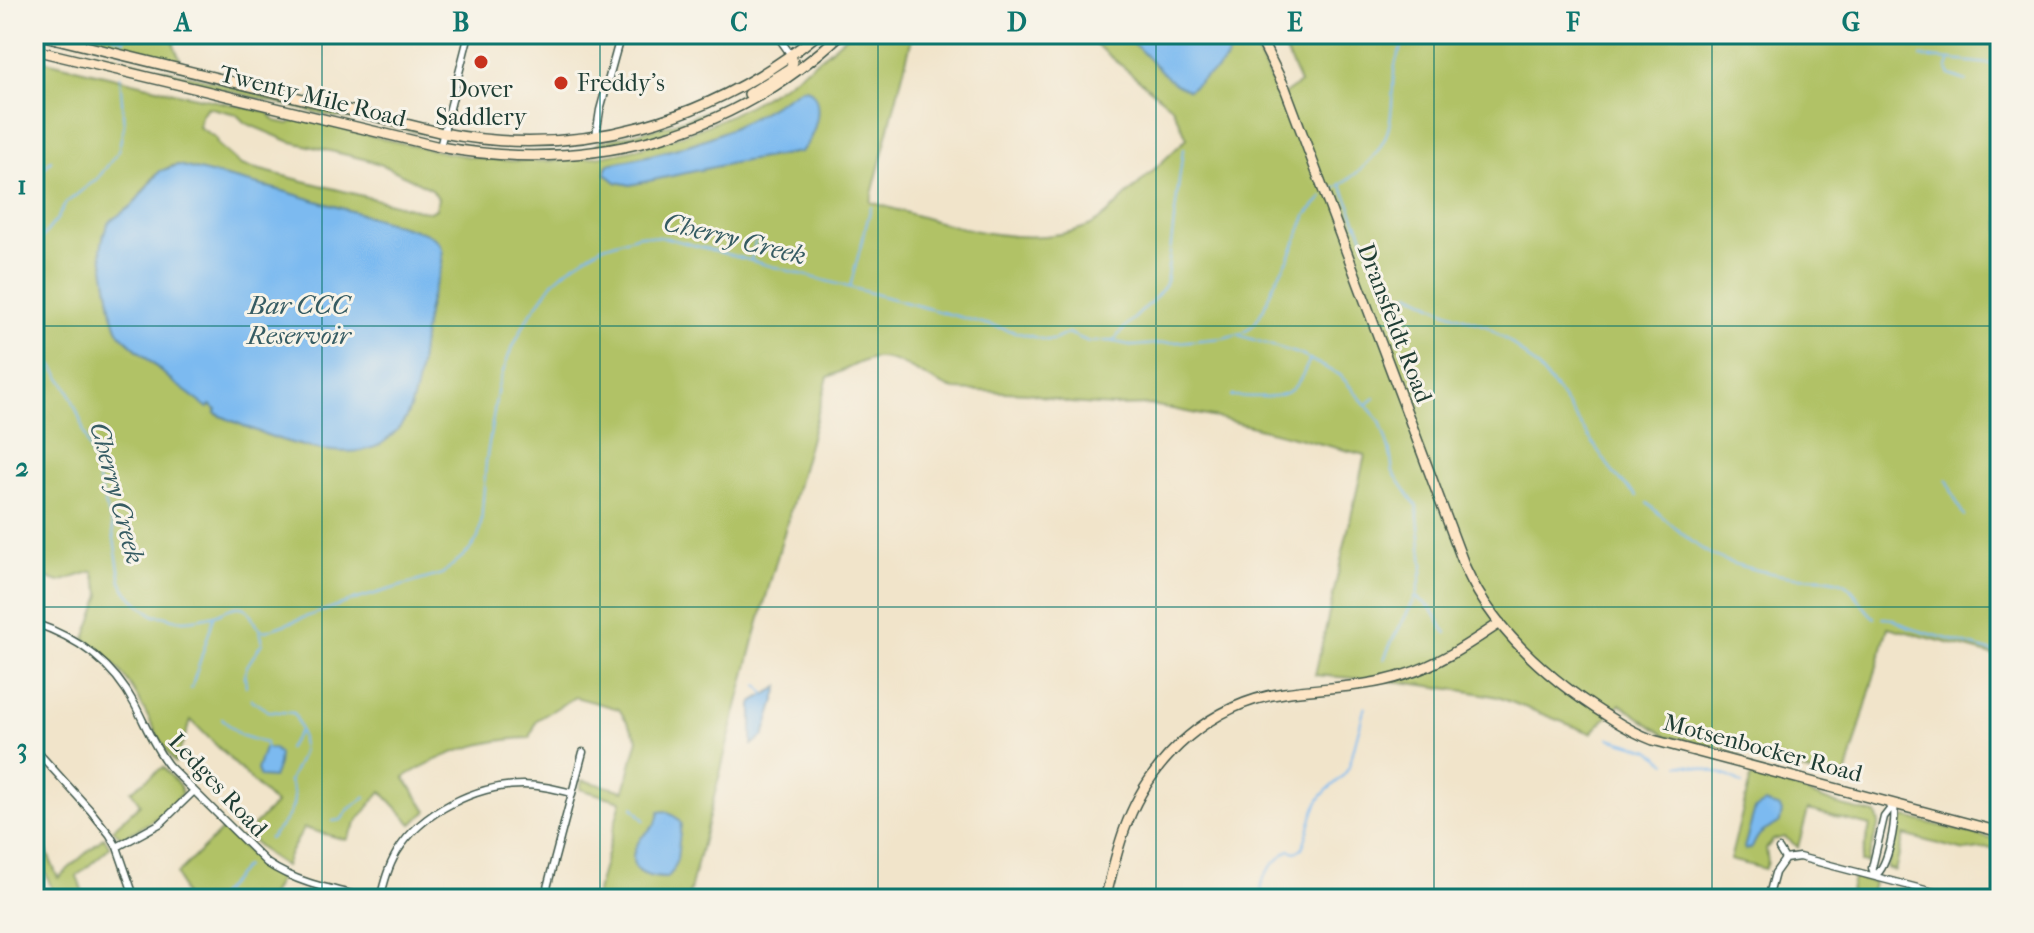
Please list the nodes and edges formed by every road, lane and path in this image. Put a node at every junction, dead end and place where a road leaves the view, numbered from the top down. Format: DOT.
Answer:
graph roads {
  1 [pos="36,34"];
  2 [pos="469,34"];
  3 [pos="621,34"];
  4 [pos="776,34"];
  5 [pos="818,34"];
  6 [pos="841,34"];
  7 [pos="1258,34"];
  8 [pos="34,50"];
  9 [pos="791,55"];
  10 [pos="732,110"];
  11 [pos="443,133"];
  12 [pos="596,136"];
  13 [pos="440,147"];
  14 [pos="513,156"];
  15 [pos="34,623"];
  16 [pos="1500,623"];
  17 [pos="34,748"];
  18 [pos="583,752"];
  19 [pos="194,791"];
  20 [pos="572,793"];
  21 [pos="1894,804"];
  22 [pos="2000,832"];
  23 [pos="117,847"];
  24 [pos="1779,849"];
  25 [pos="1785,859"];
  26 [pos="1875,876"];
  27 [pos="135,899"];
  28 [pos="372,899"];
  29 [pos="380,899"];
  30 [pos="544,899"];
  31 [pos="1105,899"];
  32 [pos="1768,899"];
  33 [pos="1960,899"];
  1 -- 11 [label="main road, Twenty Mile Road"];
  2 -- 11 [label="street"];
  3 -- 12 [label="street"];
  4 -- 9 [label="street"];
  5 -- 9 [label="main road, Twenty Mile Road"];
  6 -- 10 [label="main road, Twenty Mile Road"];
  7 -- 16 [label="main road, Dransfeldt Road"];
  8 -- 13 [label="main road, Twenty Mile Road"];
  9 -- 10 [label="main road"];
  9 -- 12 [label="main road, Twenty Mile Road"];
  10 -- 14 [label="main road, Twenty Mile Road"];
  11 -- 12 [label="main road, Twenty Mile Road"];
  11 -- 13 [label="street"];
  12 -- 14 [label="main road"];
  13 -- 14 [label="main road, Twenty Mile Road"];
  15 -- 19 [label="street, Ledges Road"];
  16 -- 21 [label="main road, Motsenbocker Road"];
  16 -- 31 [label="main road"];
  17 -- 23 [label="street"];
  18 -- 20 [label="street"];
  19 -- 23 [label="street"];
  19 -- 28 [label="street, Ledges Road"];
  20 -- 29 [label="street"];
  20 -- 30 [label="street"];
  21 -- 22 [label="main road, Motsenbocker Road"];
  21 -- 26 [label="street"];
  21 -- 26 [label="street"];
  23 -- 27 [label="street"];
  24 -- 25 [label="street"];
  25 -- 26 [label="street"];
  25 -- 32 [label="street"];
  26 -- 33 [label="street"];
}
